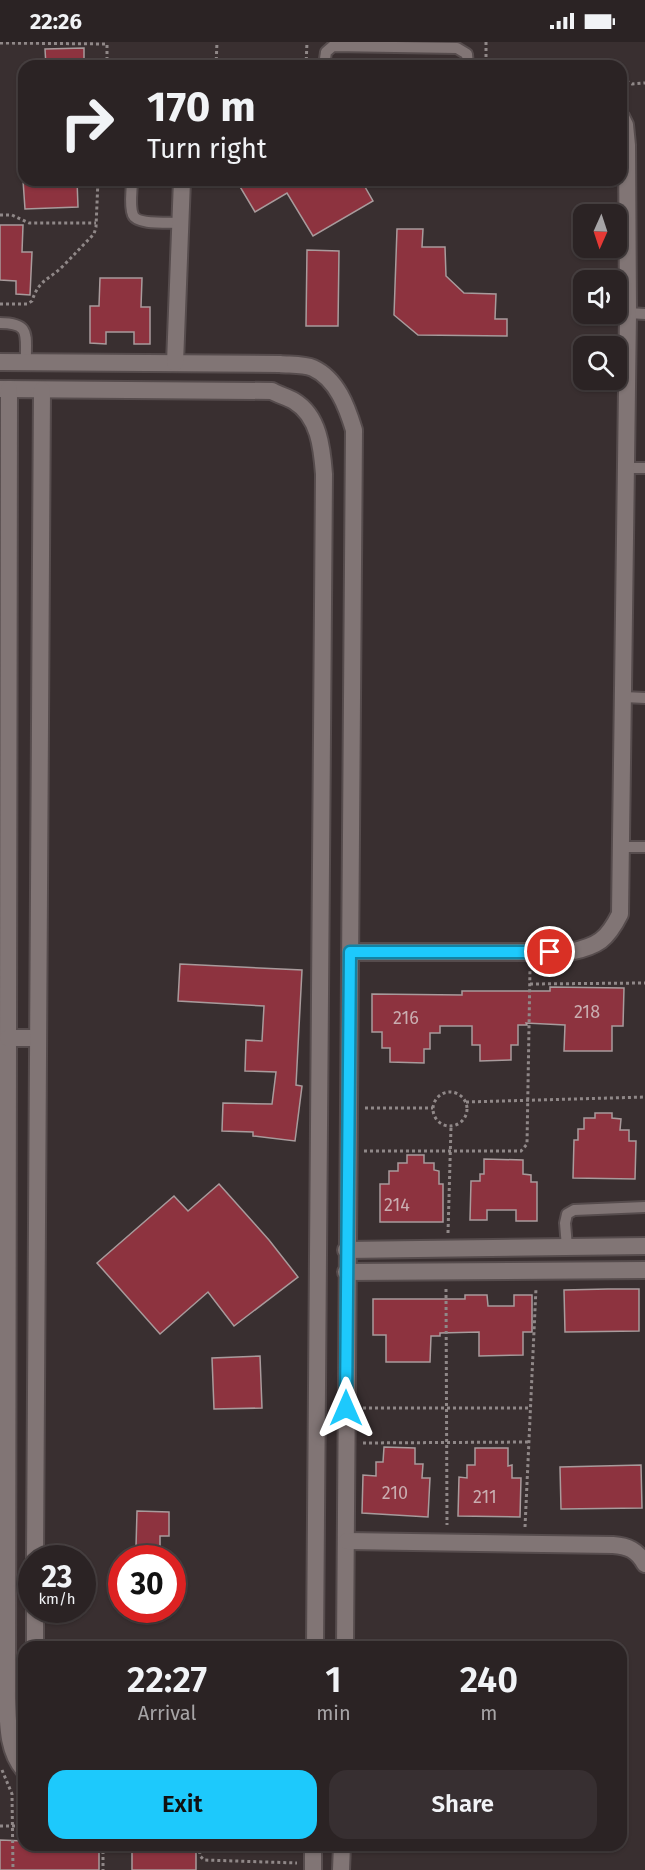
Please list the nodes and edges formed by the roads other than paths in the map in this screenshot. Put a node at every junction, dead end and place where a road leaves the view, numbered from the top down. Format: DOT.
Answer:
graph roads {
  1 [pos="325,60"];
  2 [pos="468,60"];
  3 [pos="627,145"];
  4 [pos="132,186"];
  5 [pos="182,186"];
  6 [pos="180,223"];
  7 [pos="637,313"];
  8 [pos="0,323"];
  9 [pos="0,362"];
  10 [pos="26,362"];
  11 [pos="175,363"];
  12 [pos="4,389"];
  13 [pos="42,390"];
  14 [pos="626,468"];
  15 [pos="645,468"];
  16 [pos="4,536"];
  17 [pos="4,666"];
  18 [pos="624,698"];
  19 [pos="645,698"];
  20 [pos="622,847"];
  21 [pos="645,847"];
  22 [pos="350,952"];
  23 [pos="4,973"];
  24 [pos="8,1038"];
  25 [pos="38,1038"];
  26 [pos="4,1086"];
  27 [pos="645,1208"];
  28 [pos="645,1246"];
  29 [pos="567,1247"];
  30 [pos="346,1250"];
  31 [pos="4,1253"];
  32 [pos="645,1270"];
  33 [pos="346,1272"];
  34 [pos="4,1283"];
  35 [pos="36,1494"];
  36 [pos="8,1496"];
  37 [pos="346,1541"];
  38 [pos="35,1545"];
  39 [pos="645,1564"];
  40 [pos="35,1623"];
  41 [pos="35,1641"];
  42 [pos="315,1641"];
  43 [pos="345,1641"];
  44 [pos="18,1763"];
  45 [pos="313,1851"];
  46 [pos="342,1851"];
  47 [pos="313,1867"];
  48 [pos="341,1870"];
  1 -- 2 [label="lane"];
  3 -- 7 [label="street"];
  4 -- 6 [label="lane"];
  5 -- 6 [label="street"];
  6 -- 11 [label="street"];
  7 -- 14 [label="street"];
  8 -- 10 [label="lane"];
  9 -- 10 [label="street"];
  10 -- 11 [label="street"];
  11 -- 22 [label="street"];
  12 -- 13 [label="street"];
  12 -- 16 [label="street"];
  13 -- 25 [label="street"];
  13 -- 42 [label="street"];
  14 -- 15 [label="lane"];
  14 -- 18 [label="street"];
  16 -- 17 [label="street"];
  17 -- 23 [label="street"];
  18 -- 19 [label="lane"];
  18 -- 20 [label="street"];
  20 -- 21 [label="lane"];
  20 -- 22 [label="street"];
  22 -- 30 [label="street"];
  23 -- 24 [label="street"];
  24 -- 25 [label="street"];
  24 -- 26 [label="street"];
  25 -- 35 [label="street"];
  26 -- 31 [label="street"];
  27 -- 29 [label="lane"];
  28 -- 29 [label="street"];
  29 -- 30 [label="street"];
  30 -- 33 [label="street"];
  31 -- 34 [label="street"];
  32 -- 33 [label="street"];
  33 -- 37 [label="street"];
  34 -- 36 [label="street"];
  35 -- 36 [label="street"];
  35 -- 38 [label="street"];
  36 -- 44 [label="street"];
  37 -- 39 [label="street"];
  37 -- 43 [label="street"];
  40 -- 41 [label="street"];
  45 -- 47 [label="street"];
  46 -- 48 [label="street"];
}
